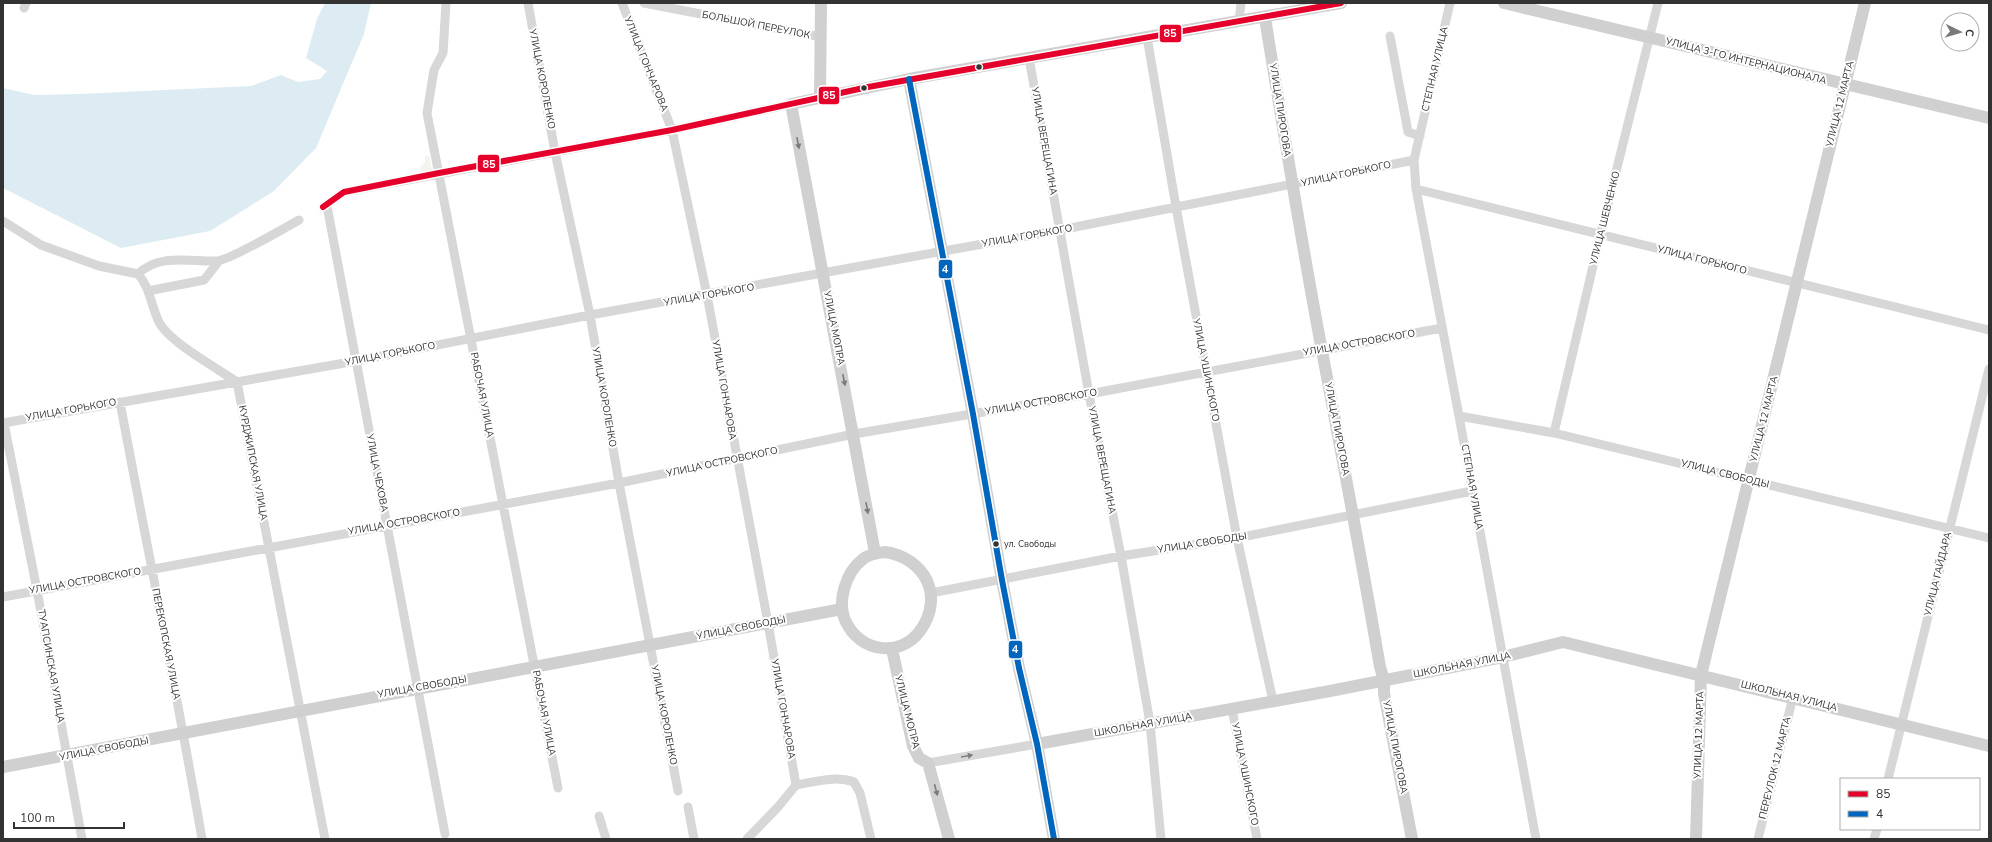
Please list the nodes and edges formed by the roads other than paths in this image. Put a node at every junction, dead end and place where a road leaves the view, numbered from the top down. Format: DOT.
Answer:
graph roads {
  1 [pos="446,3"];
  2 [pos="528,3"];
  3 [pos="622,3"];
  4 [pos="644,3"];
  5 [pos="821,3"];
  6 [pos="1241,3"];
  7 [pos="1341,3"];
  8 [pos="1450,3"];
  9 [pos="1504,3"];
  10 [pos="1658,3"];
  11 [pos="1865,3"];
  12 [pos="1265,18"];
  13 [pos="1239,22"];
  14 [pos="1390,36"];
  15 [pos="1147,37"];
  16 [pos="1650,37"];
  17 [pos="821,38"];
  18 [pos="1029,58"];
  19 [pos="909,79"];
  20 [pos="1845,85"];
  21 [pos="820,97"];
  22 [pos="791,104"];
  23 [pos="1989,118"];
  24 [pos="672,130"];
  25 [pos="1420,136"];
  26 [pos="555,152"];
  27 [pos="1414,160"];
  28 [pos="439,173"];
  29 [pos="1292,185"];
  30 [pos="1416,189"];
  31 [pos="1176,207"];
  32 [pos="298,220"];
  33 [pos="3,221"];
  34 [pos="1060,230"];
  35 [pos="1600,236"];
  36 [pos="942,251"];
  37 [pos="219,261"];
  38 [pos="138,274"];
  39 [pos="824,274"];
  40 [pos="1797,283"];
  41 [pos="148,291"];
  42 [pos="707,295"];
  43 [pos="590,315"];
  44 [pos="1442,328"];
  45 [pos="1989,330"];
  46 [pos="471,339"];
  47 [pos="1322,350"];
  48 [pos="356,361"];
  49 [pos="1989,368"];
  50 [pos="1206,371"];
  51 [pos="238,382"];
  52 [pos="1088,394"];
  53 [pos="120,402"];
  54 [pos="973,414"];
  55 [pos="1459,416"];
  56 [pos="3,423"];
  57 [pos="1554,433"];
  58 [pos="854,434"];
  59 [pos="737,459"];
  60 [pos="1749,480"];
  61 [pos="619,483"];
  62 [pos="1472,491"];
  63 [pos="503,504"];
  64 [pos="1354,514"];
  65 [pos="387,525"];
  66 [pos="1949,529"];
  67 [pos="1237,538"];
  68 [pos="1989,538"];
  69 [pos="269,547"];
  70 [pos="875,553"];
  71 [pos="1121,556"];
  72 [pos="151,569"];
  73 [pos="1002,580"];
  74 [pos="37,590"];
  75 [pos="931,593"];
  76 [pos="3,597"];
  77 [pos="842,609"];
  78 [pos="768,623"];
  79 [pos="650,645"];
  80 [pos="892,649"];
  81 [pos="1503,657"];
  82 [pos="535,667"];
  83 [pos="1701,675"];
  84 [pos="1384,680"];
  85 [pos="417,688"];
  86 [pos="1793,697"];
  87 [pos="1273,701"];
  88 [pos="1232,709"];
  89 [pos="300,710"];
  90 [pos="1150,723"];
  91 [pos="1900,724"];
  92 [pos="184,733"];
  93 [pos="1037,744"];
  94 [pos="1989,746"];
  95 [pos="67,756"];
  96 [pos="928,763"];
  97 [pos="3,767"];
  98 [pos="1888,778"];
  99 [pos="796,785"];
  100 [pos="558,788"];
  101 [pos="678,791"];
  102 [pos="688,807"];
  103 [pos="599,816"];
  104 [pos="444,834"];
  105 [pos="752,837"];
  106 [pos="82,839"];
  107 [pos="202,839"];
  108 [pos="325,839"];
  109 [pos="606,839"];
  110 [pos="694,839"];
  111 [pos="871,839"];
  112 [pos="949,839"];
  113 [pos="1054,839"];
  114 [pos="1161,839"];
  115 [pos="1257,839"];
  116 [pos="1412,839"];
  117 [pos="1536,839"];
  118 [pos="1696,839"];
  119 [pos="1758,839"];
  1 -- 28 [label="street, РАБОЧАЯ УЛИЦА"];
  2 -- 26 [label="street, УЛИЦА КОРОЛЕНКО"];
  3 -- 24 [label="street, УЛИЦА ГОНЧАРОВА"];
  4 -- 17 [label="street, БОЛЬШОЙ ПЕРЕУЛОК"];
  5 -- 17 [label="street"];
  6 -- 13 [label="street"];
  7 -- 12 [label="street"];
  8 -- 25 [label="street, СТЕПНАЯ УЛИЦА"];
  9 -- 16 [label="street, УЛИЦА 3-ГО ИНТЕРНАЦИОНАЛА"];
  10 -- 16 [label="street, УЛИЦА ШЕВЧЕНКО"];
  11 -- 20 [label="street, УЛИЦА 12 МАРТА"];
  12 -- 13 [label="street"];
  12 -- 29 [label="street, УЛИЦА ПИРОГОВА"];
  13 -- 15 [label="street"];
  14 -- 25 [label="street, СТЕПНАЯ УЛИЦА"];
  15 -- 18 [label="street"];
  15 -- 31 [label="street, УЛИЦА УШИНСКОГО"];
  16 -- 20 [label="street, УЛИЦА 3-ГО ИНТЕРНАЦИОНАЛА"];
  16 -- 35 [label="street, УЛИЦА ШЕВЧЕНКО"];
  17 -- 21 [label="street"];
  18 -- 19 [label="street"];
  18 -- 34 [label="street, УЛИЦА ВЕРЕЩАГИНА"];
  19 -- 21 [label="street"];
  19 -- 36 [label="street"];
  20 -- 23 [label="street, УЛИЦА 3-ГО ИНТЕРНАЦИОНАЛА"];
  20 -- 40 [label="street, УЛИЦА 12 МАРТА"];
  21 -- 22 [label="street"];
  22 -- 24 [label="street"];
  22 -- 39 [label="street, УЛИЦА МОПРА, one-way"];
  24 -- 26 [label="street"];
  24 -- 42 [label="street, УЛИЦА ГОНЧАРОВА"];
  25 -- 27 [label="street, СТЕПНАЯ УЛИЦА"];
  26 -- 28 [label="street"];
  26 -- 43 [label="street, УЛИЦА КОРОЛЕНКО"];
  27 -- 29 [label="street, УЛИЦА ГОРЬКОГО"];
  27 -- 30 [label="street, СТЕПНАЯ УЛИЦА"];
  28 -- 46 [label="street, РАБОЧАЯ УЛИЦА"];
  28 -- 48 [label="street, УЛИЦА ЧЕХОВА"];
  29 -- 31 [label="street, УЛИЦА ГОРЬКОГО"];
  29 -- 47 [label="street, УЛИЦА ПИРОГОВА"];
  30 -- 35 [label="street, УЛИЦА ГОРЬКОГО"];
  30 -- 44 [label="street, СТЕПНАЯ УЛИЦА"];
  31 -- 34 [label="street, УЛИЦА ГОРЬКОГО"];
  31 -- 50 [label="street, УЛИЦА УШИНСКОГО"];
  32 -- 37 [label="street"];
  33 -- 38 [label="street"];
  34 -- 36 [label="street, УЛИЦА ГОРЬКОГО"];
  34 -- 52 [label="street, УЛИЦА ВЕРЕЩАГИНА"];
  35 -- 40 [label="street, УЛИЦА ГОРЬКОГО"];
  35 -- 57 [label="street, УЛИЦА ШЕВЧЕНКО"];
  36 -- 39 [label="street, УЛИЦА ГОРЬКОГО"];
  36 -- 54 [label="street"];
  37 -- 38 [label="street"];
  37 -- 41 [label="street"];
  38 -- 41 [label="street"];
  39 -- 42 [label="street, УЛИЦА ГОРЬКОГО"];
  39 -- 58 [label="street, УЛИЦА МОПРА, one-way"];
  40 -- 45 [label="street, УЛИЦА ГОРЬКОГО"];
  40 -- 60 [label="street, УЛИЦА 12 МАРТА"];
  41 -- 51 [label="street"];
  42 -- 43 [label="street, УЛИЦА ГОРЬКОГО"];
  42 -- 59 [label="street, УЛИЦА ГОНЧАРОВА"];
  43 -- 46 [label="street, УЛИЦА ГОРЬКОГО"];
  43 -- 61 [label="street, УЛИЦА КОРОЛЕНКО"];
  44 -- 47 [label="street, УЛИЦА ОСТРОВСКОГО"];
  44 -- 55 [label="street, СТЕПНАЯ УЛИЦА"];
  46 -- 48 [label="street, УЛИЦА ГОРЬКОГО"];
  46 -- 63 [label="street, РАБОЧАЯ УЛИЦА"];
  47 -- 50 [label="street, УЛИЦА ОСТРОВСКОГО"];
  47 -- 64 [label="street, УЛИЦА ПИРОГОВА"];
  48 -- 51 [label="street, УЛИЦА ГОРЬКОГО"];
  48 -- 65 [label="street, УЛИЦА ЧЕХОВА"];
  49 -- 66 [label="street, УЛИЦА ГАЙДАРА"];
  50 -- 52 [label="street, УЛИЦА ОСТРОВСКОГО"];
  50 -- 67 [label="street, УЛИЦА УШИНСКОГО"];
  51 -- 53 [label="street, УЛИЦА ГОРЬКОГО"];
  51 -- 69 [label="street, КУРДЖИПСКАЯ УЛИЦА"];
  52 -- 54 [label="street, УЛИЦА ОСТРОВСКОГО"];
  52 -- 71 [label="street, УЛИЦА ВЕРЕЩАГИНА"];
  53 -- 56 [label="street, УЛИЦА ГОРЬКОГО"];
  53 -- 72 [label="street, ПЕРЕКОПСКАЯ УЛИЦА"];
  54 -- 58 [label="street, УЛИЦА ОСТРОВСКОГО"];
  54 -- 73 [label="street"];
  55 -- 57 [label="street, УЛИЦА СВОБОДЫ"];
  55 -- 62 [label="street, СТЕПНАЯ УЛИЦА"];
  56 -- 74 [label="street, ТУАПСИНСКАЯ УЛИЦА"];
  57 -- 60 [label="street, УЛИЦА СВОБОДЫ"];
  58 -- 59 [label="street, УЛИЦА ОСТРОВСКОГО"];
  58 -- 70 [label="street, УЛИЦА МОПРА, one-way"];
  59 -- 61 [label="street, УЛИЦА ОСТРОВСКОГО"];
  59 -- 78 [label="street, УЛИЦА ГОНЧАРОВА"];
  60 -- 66 [label="street, УЛИЦА СВОБОДЫ"];
  60 -- 83 [label="street, УЛИЦА 12 МАРТА"];
  61 -- 63 [label="street, УЛИЦА ОСТРОВСКОГО"];
  61 -- 79 [label="street, УЛИЦА КОРОЛЕНКО"];
  62 -- 64 [label="street, УЛИЦА СВОБОДЫ"];
  62 -- 81 [label="street, СТЕПНАЯ УЛИЦА"];
  63 -- 65 [label="street, УЛИЦА ОСТРОВСКОГО"];
  63 -- 82 [label="street, РАБОЧАЯ УЛИЦА"];
  64 -- 67 [label="street, УЛИЦА СВОБОДЫ"];
  64 -- 84 [label="street, УЛИЦА ПИРОГОВА"];
  65 -- 69 [label="street, УЛИЦА ОСТРОВСКОГО"];
  65 -- 85 [label="street, УЛИЦА ЧЕХОВА"];
  66 -- 68 [label="street, УЛИЦА СВОБОДЫ"];
  66 -- 91 [label="street, УЛИЦА ГАЙДАРА"];
  67 -- 71 [label="street, УЛИЦА СВОБОДЫ"];
  67 -- 87 [label="street, УЛИЦА УШИНСКОГО"];
  69 -- 72 [label="street, УЛИЦА ОСТРОВСКОГО"];
  69 -- 89 [label="street, КУРДЖИПСКАЯ УЛИЦА"];
  70 -- 75 [label="street"];
  70 -- 77 [label="street"];
  71 -- 73 [label="street, УЛИЦА СВОБОДЫ"];
  71 -- 90 [label="street, УЛИЦА ВЕРЕЩАГИНА"];
  72 -- 74 [label="street, УЛИЦА ОСТРОВСКОГО"];
  72 -- 92 [label="street, ПЕРЕКОПСКАЯ УЛИЦА"];
  73 -- 75 [label="street, УЛИЦА СВОБОДЫ"];
  73 -- 93 [label="street"];
  74 -- 76 [label="street, УЛИЦА ОСТРОВСКОГО"];
  74 -- 95 [label="street, ТУАПСИНСКАЯ УЛИЦА"];
  75 -- 80 [label="street"];
  77 -- 78 [label="street, УЛИЦА СВОБОДЫ"];
  77 -- 80 [label="street"];
  78 -- 79 [label="street, УЛИЦА СВОБОДЫ"];
  78 -- 99 [label="street, УЛИЦА ГОНЧАРОВА"];
  79 -- 82 [label="street, УЛИЦА СВОБОДЫ"];
  79 -- 101 [label="street, УЛИЦА КОРОЛЕНКО"];
  80 -- 96 [label="street, УЛИЦА МОПРА"];
  81 -- 83 [label="street, ШКОЛЬНАЯ УЛИЦА"];
  81 -- 84 [label="street, ШКОЛЬНАЯ УЛИЦА"];
  81 -- 117 [label="street, СТЕПНАЯ УЛИЦА"];
  82 -- 85 [label="street, УЛИЦА СВОБОДЫ"];
  82 -- 100 [label="street, РАБОЧАЯ УЛИЦА"];
  83 -- 86 [label="street, ШКОЛЬНАЯ УЛИЦА"];
  83 -- 118 [label="street, УЛИЦА 12 МАРТА"];
  84 -- 87 [label="street, ШКОЛЬНАЯ УЛИЦА"];
  84 -- 116 [label="street, УЛИЦА ПИРОГОВА"];
  85 -- 89 [label="street, УЛИЦА СВОБОДЫ"];
  85 -- 104 [label="street, УЛИЦА ЧЕХОВА"];
  86 -- 91 [label="street, ШКОЛЬНАЯ УЛИЦА"];
  86 -- 119 [label="street, ПЕРЕУЛОК 12 МАРТА"];
  87 -- 88 [label="street, ШКОЛЬНАЯ УЛИЦА"];
  88 -- 90 [label="street, ШКОЛЬНАЯ УЛИЦА"];
  88 -- 115 [label="street, УЛИЦА УШИНСКОГО"];
  89 -- 92 [label="street, УЛИЦА СВОБОДЫ"];
  89 -- 108 [label="street, КУРДЖИПСКАЯ УЛИЦА"];
  90 -- 93 [label="street, ШКОЛЬНАЯ УЛИЦА"];
  90 -- 114 [label="street, УЛИЦА ВЕРЕЩАГИНА"];
  91 -- 94 [label="street, ШКОЛЬНАЯ УЛИЦА"];
  91 -- 98 [label="street, УЛИЦА ГАЙДАРА"];
  92 -- 95 [label="street, УЛИЦА СВОБОДЫ"];
  92 -- 107 [label="street, ПЕРЕКОПСКАЯ УЛИЦА"];
  96 -- 93 [label="street, ШКОЛЬНАЯ УЛИЦА, one-way"];
  93 -- 113 [label="street"];
  95 -- 97 [label="street, УЛИЦА СВОБОДЫ"];
  95 -- 106 [label="street, ТУАПСИНСКАЯ УЛИЦА"];
  96 -- 112 [label="street, УЛИЦА МОПРА, one-way"];
  99 -- 105 [label="street"];
  99 -- 111 [label="street"];
  102 -- 110 [label="street"];
  103 -- 109 [label="street"];
}
